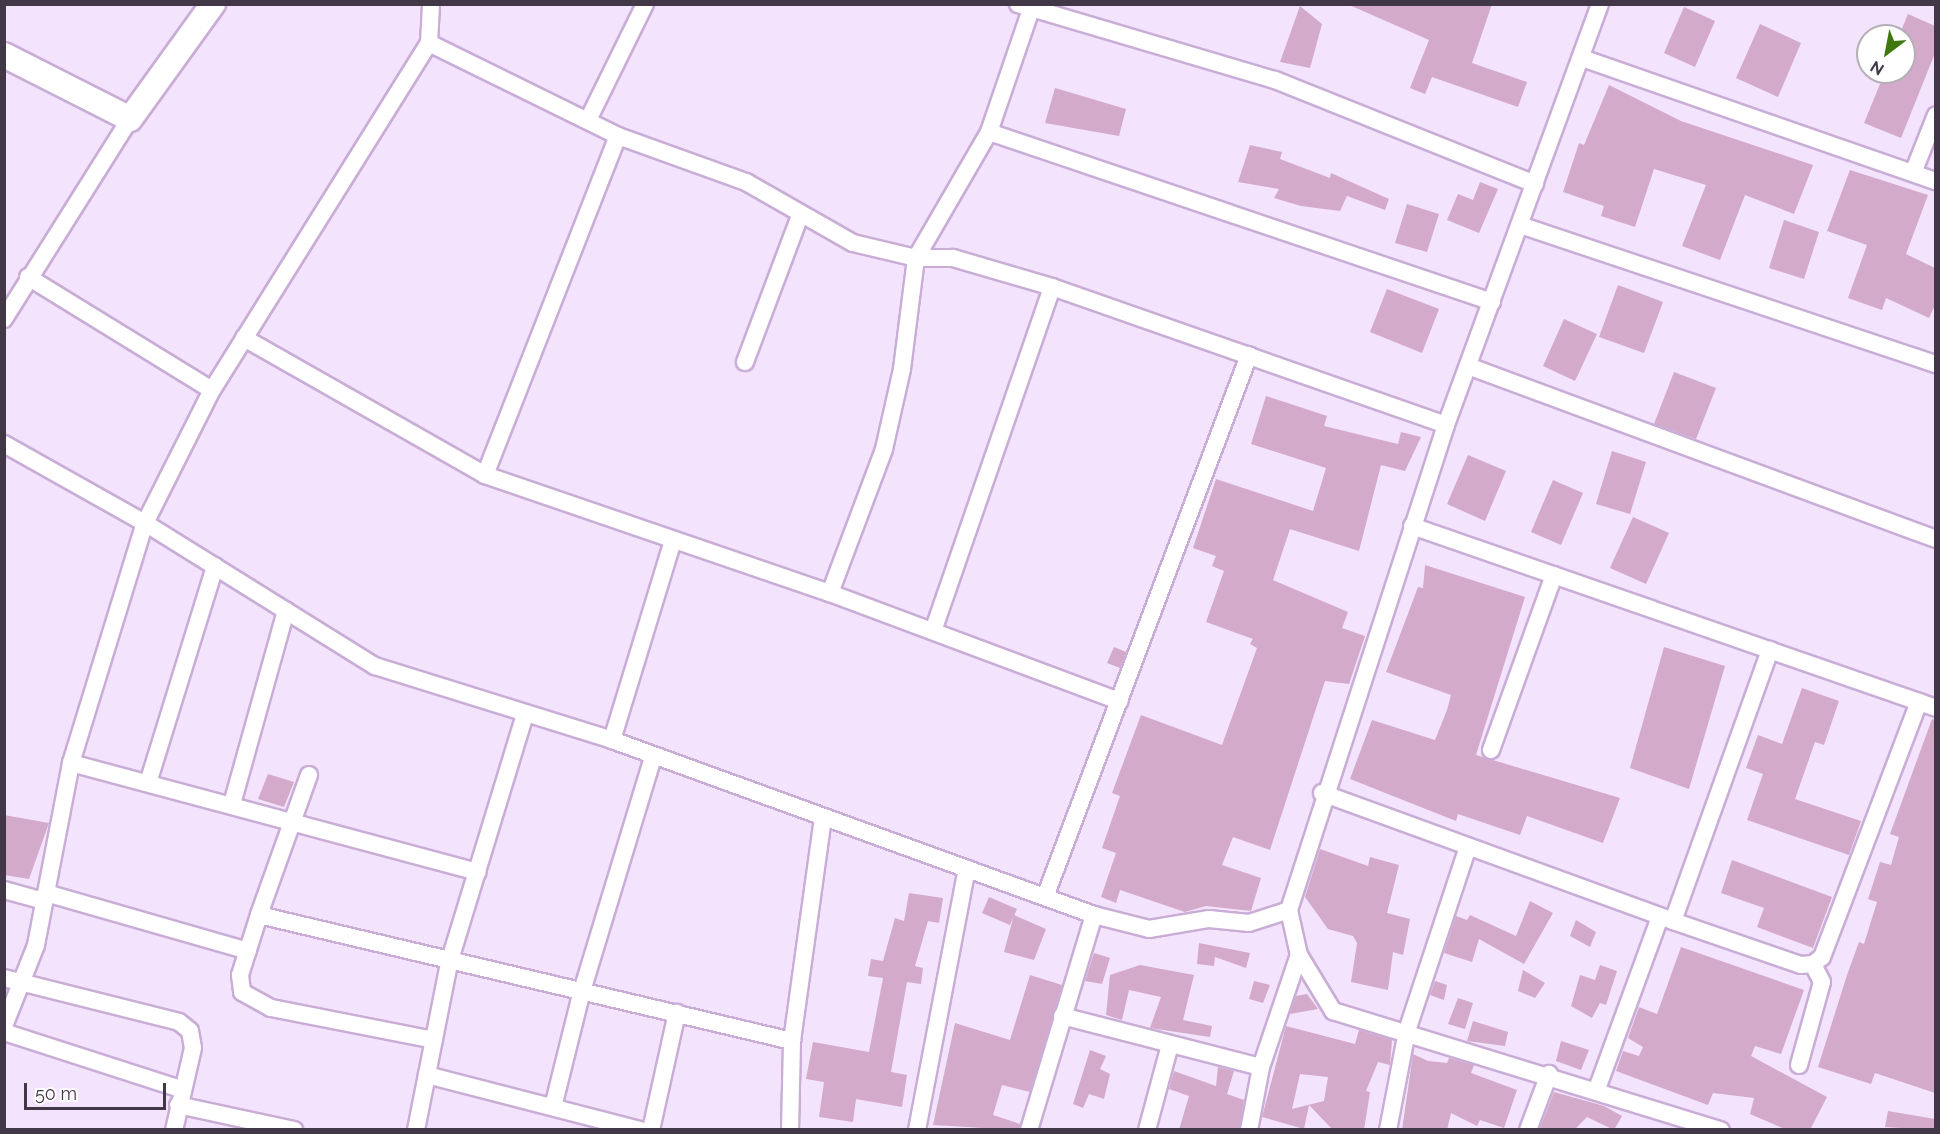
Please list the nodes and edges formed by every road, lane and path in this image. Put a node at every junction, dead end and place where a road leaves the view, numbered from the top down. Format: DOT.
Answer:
graph roads {
  1 [pos="213,4"];
  2 [pos="431,4"];
  3 [pos="645,4"];
  4 [pos="1600,4"];
  5 [pos="1025,7"];
  6 [pos="429,43"];
  7 [pos="4,55"];
  8 [pos="1582,58"];
  9 [pos="1935,115"];
  10 [pos="130,119"];
  11 [pos="588,120"];
  12 [pos="989,132"];
  13 [pos="618,136"];
  14 [pos="1913,173"];
  15 [pos="1935,181"];
  16 [pos="1535,184"];
  17 [pos="800,216"];
  18 [pos="1520,225"];
  19 [pos="916,258"];
  20 [pos="28,278"];
  21 [pos="1052,287"];
  22 [pos="1492,302"];
  23 [pos="4,319"];
  24 [pos="244,338"];
  25 [pos="1249,355"];
  26 [pos="745,362"];
  27 [pos="1935,363"];
  28 [pos="1468,366"];
  29 [pos="212,390"];
  30 [pos="1446,425"];
  31 [pos="4,444"];
  32 [pos="485,475"];
  33 [pos="145,523"];
  34 [pos="1412,526"];
  35 [pos="1935,538"];
  36 [pos="673,541"];
  37 [pos="215,566"];
  38 [pos="1554,575"];
  39 [pos="830,593"];
  40 [pos="286,610"];
  41 [pos="933,631"];
  42 [pos="1770,650"];
  43 [pos="1119,701"];
  44 [pos="1919,702"];
  45 [pos="1935,708"];
  46 [pos="525,715"];
  47 [pos="612,740"];
  48 [pos="1491,750"];
  49 [pos="653,757"];
  50 [pos="71,763"];
  51 [pos="309,775"];
  52 [pos="148,783"];
  53 [pos="1323,793"];
  54 [pos="232,804"];
  55 [pos="823,819"];
  56 [pos="295,821"];
  57 [pos="1468,847"];
  58 [pos="967,869"];
  59 [pos="477,872"];
  60 [pos="4,890"];
  61 [pos="45,897"];
  62 [pos="1046,897"];
  63 [pos="1288,910"];
  64 [pos="259,915"];
  65 [pos="1094,915"];
  66 [pos="1667,919"];
  67 [pos="248,951"];
  68 [pos="1299,955"];
  69 [pos="449,963"];
  70 [pos="1813,964"];
  71 [pos="4,978"];
  72 [pos="21,983"];
  73 [pos="582,991"];
  74 [pos="677,1013"];
  75 [pos="1062,1016"];
  76 [pos="4,1026"];
  77 [pos="1407,1031"];
  78 [pos="4,1032"];
  79 [pos="434,1040"];
  80 [pos="792,1041"];
  81 [pos="1170,1044"];
  82 [pos="1799,1065"];
  83 [pos="1261,1067"];
  84 [pos="1549,1074"];
  85 [pos="427,1075"];
  86 [pos="1597,1089"];
  87 [pos="179,1097"];
  88 [pos="553,1107"];
  89 [pos="1700,1126"];
  90 [pos="174,1130"];
  91 [pos="294,1130"];
  92 [pos="416,1130"];
  93 [pos="640,1130"];
  94 [pos="651,1130"];
  95 [pos="790,1130"];
  96 [pos="917,1130"];
  97 [pos="1029,1130"];
  98 [pos="1147,1130"];
  99 [pos="1249,1130"];
  100 [pos="1388,1130"];
  101 [pos="1528,1130"];
  102 [pos="1721,1130"];
  1 -- 10 [label="street"];
  2 -- 6 [label="street"];
  3 -- 11 [label="street"];
  4 -- 8 [label="street"];
  5 -- 12 [label="street"];
  5 -- 16 [label="street"];
  6 -- 11 [label="street"];
  6 -- 24 [label="street"];
  7 -- 10 [label="street"];
  8 -- 14 [label="street"];
  8 -- 16 [label="street"];
  9 -- 14 [label="street"];
  10 -- 20 [label="street"];
  11 -- 13 [label="street"];
  12 -- 19 [label="street"];
  12 -- 22 [label="street"];
  13 -- 17 [label="street"];
  13 -- 32 [label="street"];
  14 -- 15 [label="street"];
  16 -- 18 [label="street"];
  17 -- 19 [label="street"];
  17 -- 26 [label="street"];
  18 -- 22 [label="street"];
  18 -- 27 [label="street"];
  19 -- 21 [label="street"];
  19 -- 39 [label="street"];
  20 -- 23 [label="street"];
  20 -- 29 [label="street"];
  21 -- 25 [label="street"];
  21 -- 41 [label="street"];
  22 -- 28 [label="street"];
  24 -- 29 [label="street"];
  24 -- 32 [label="street"];
  25 -- 30 [label="street"];
  25 -- 43 [label="street"];
  28 -- 30 [label="street"];
  28 -- 35 [label="street"];
  29 -- 33 [label="street"];
  30 -- 34 [label="street"];
  31 -- 33 [label="street"];
  32 -- 36 [label="street"];
  33 -- 37 [label="street"];
  33 -- 50 [label="street"];
  34 -- 38 [label="street"];
  34 -- 53 [label="street"];
  36 -- 39 [label="street"];
  36 -- 47 [label="street"];
  37 -- 40 [label="street"];
  37 -- 52 [label="street"];
  38 -- 42 [label="street"];
  38 -- 48 [label="street"];
  39 -- 41 [label="street"];
  40 -- 46 [label="street"];
  40 -- 54 [label="street"];
  41 -- 43 [label="street"];
  42 -- 44 [label="street"];
  42 -- 66 [label="street"];
  43 -- 62 [label="street"];
  44 -- 45 [label="street"];
  44 -- 70 [label="street"];
  46 -- 47 [label="street"];
  46 -- 59 [label="street"];
  47 -- 49 [label="street"];
  49 -- 55 [label="street"];
  49 -- 73 [label="street"];
  50 -- 52 [label="street"];
  50 -- 61 [label="street"];
  51 -- 56 [label="street"];
  52 -- 54 [label="street"];
  53 -- 57 [label="street"];
  53 -- 63 [label="street"];
  54 -- 56 [label="street"];
  55 -- 58 [label="street"];
  55 -- 80 [label="street"];
  56 -- 59 [label="street"];
  56 -- 64 [label="street"];
  57 -- 66 [label="street"];
  57 -- 77 [label="street"];
  58 -- 62 [label="street"];
  58 -- 96 [label="street"];
  59 -- 69 [label="street"];
  60 -- 61 [label="street"];
  61 -- 67 [label="street"];
  61 -- 72 [label="street"];
  62 -- 65 [label="street"];
  63 -- 65 [label="street"];
  63 -- 68 [label="street"];
  64 -- 67 [label="street"];
  64 -- 69 [label="street"];
  65 -- 75 [label="street"];
  66 -- 70 [label="street"];
  66 -- 86 [label="street"];
  67 -- 79 [label="street"];
  68 -- 77 [label="street"];
  68 -- 83 [label="street"];
  69 -- 73 [label="street"];
  69 -- 79 [label="street"];
  70 -- 82 [label="street"];
  71 -- 72 [label="street"];
  72 -- 76 [label="street"];
  72 -- 87 [label="street"];
  73 -- 74 [label="street"];
  73 -- 88 [label="street"];
  74 -- 80 [label="street"];
  74 -- 94 [label="street"];
  75 -- 81 [label="street"];
  75 -- 97 [label="street"];
  77 -- 84 [label="street"];
  77 -- 100 [label="street"];
  78 -- 87 [label="street"];
  79 -- 85 [label="street"];
  80 -- 95 [label="street"];
  81 -- 83 [label="street"];
  81 -- 98 [label="street"];
  83 -- 99 [label="street"];
  84 -- 86 [label="street"];
  84 -- 101 [label="street"];
  85 -- 88 [label="street"];
  85 -- 92 [label="street"];
  86 -- 89 [label="street"];
  87 -- 90 [label="street"];
  87 -- 91 [label="street"];
  88 -- 93 [label="street"];
  89 -- 102 [label="street"];
}
